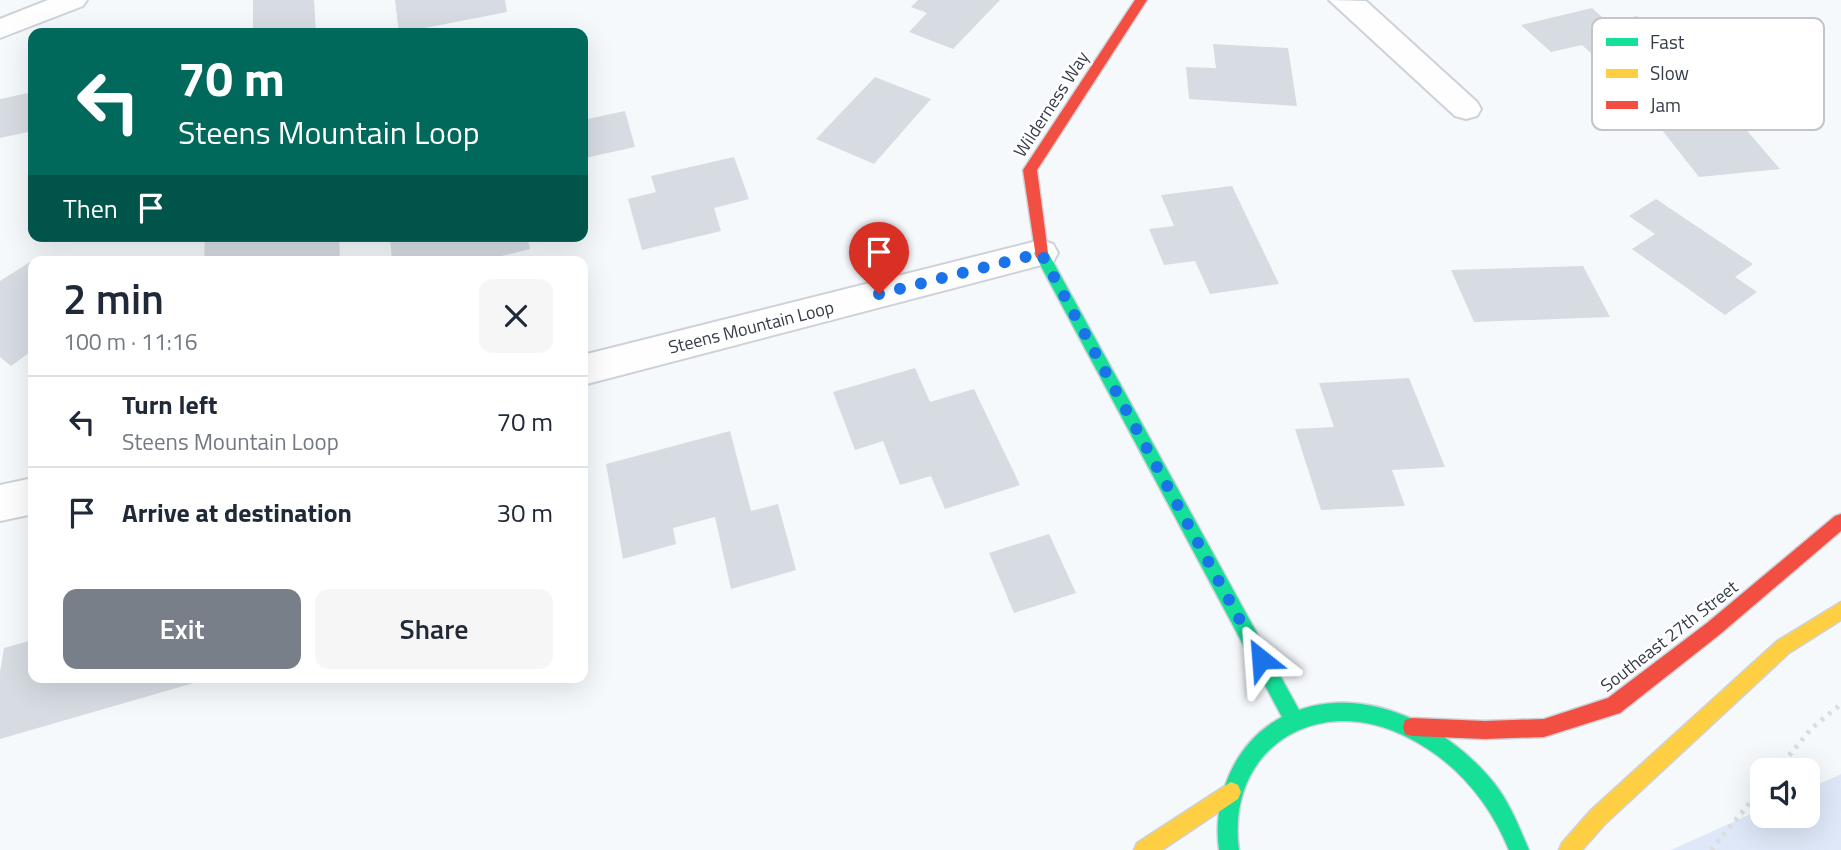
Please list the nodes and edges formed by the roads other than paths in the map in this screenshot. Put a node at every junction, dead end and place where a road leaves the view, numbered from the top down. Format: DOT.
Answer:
graph roads {
  1 [pos="73,0"];
  2 [pos="1141,0"];
  3 [pos="1343,0"];
  4 [pos="0,29"];
  5 [pos="1466,109"];
  6 [pos="1041,253"];
  7 [pos="588,369"];
  8 [pos="28,497"];
  9 [pos="0,503"];
  10 [pos="1841,521"];
  11 [pos="1841,610"];
  12 [pos="1294,720"];
  13 [pos="1412,727"];
  14 [pos="1231,792"];
  15 [pos="1144,850"];
  16 [pos="1229,850"];
  17 [pos="1519,850"];
  18 [pos="1570,850"];
  1 -- 4 [label="street"];
  2 -- 6 [label="main road, Wilderness Way"];
  3 -- 5 [label="street"];
  6 -- 7 [label="street, Steens Mountain Loop"];
  6 -- 12 [label="main road, Wilderness Way"];
  8 -- 9 [label="street"];
  10 -- 13 [label="main road, Southeast 27th Street"];
  11 -- 18 [label="main road"];
  12 -- 13 [label="main road"];
  12 -- 14 [label="main road"];
  13 -- 17 [label="main road"];
  14 -- 15 [label="main road"];
  14 -- 16 [label="main road"];
}
